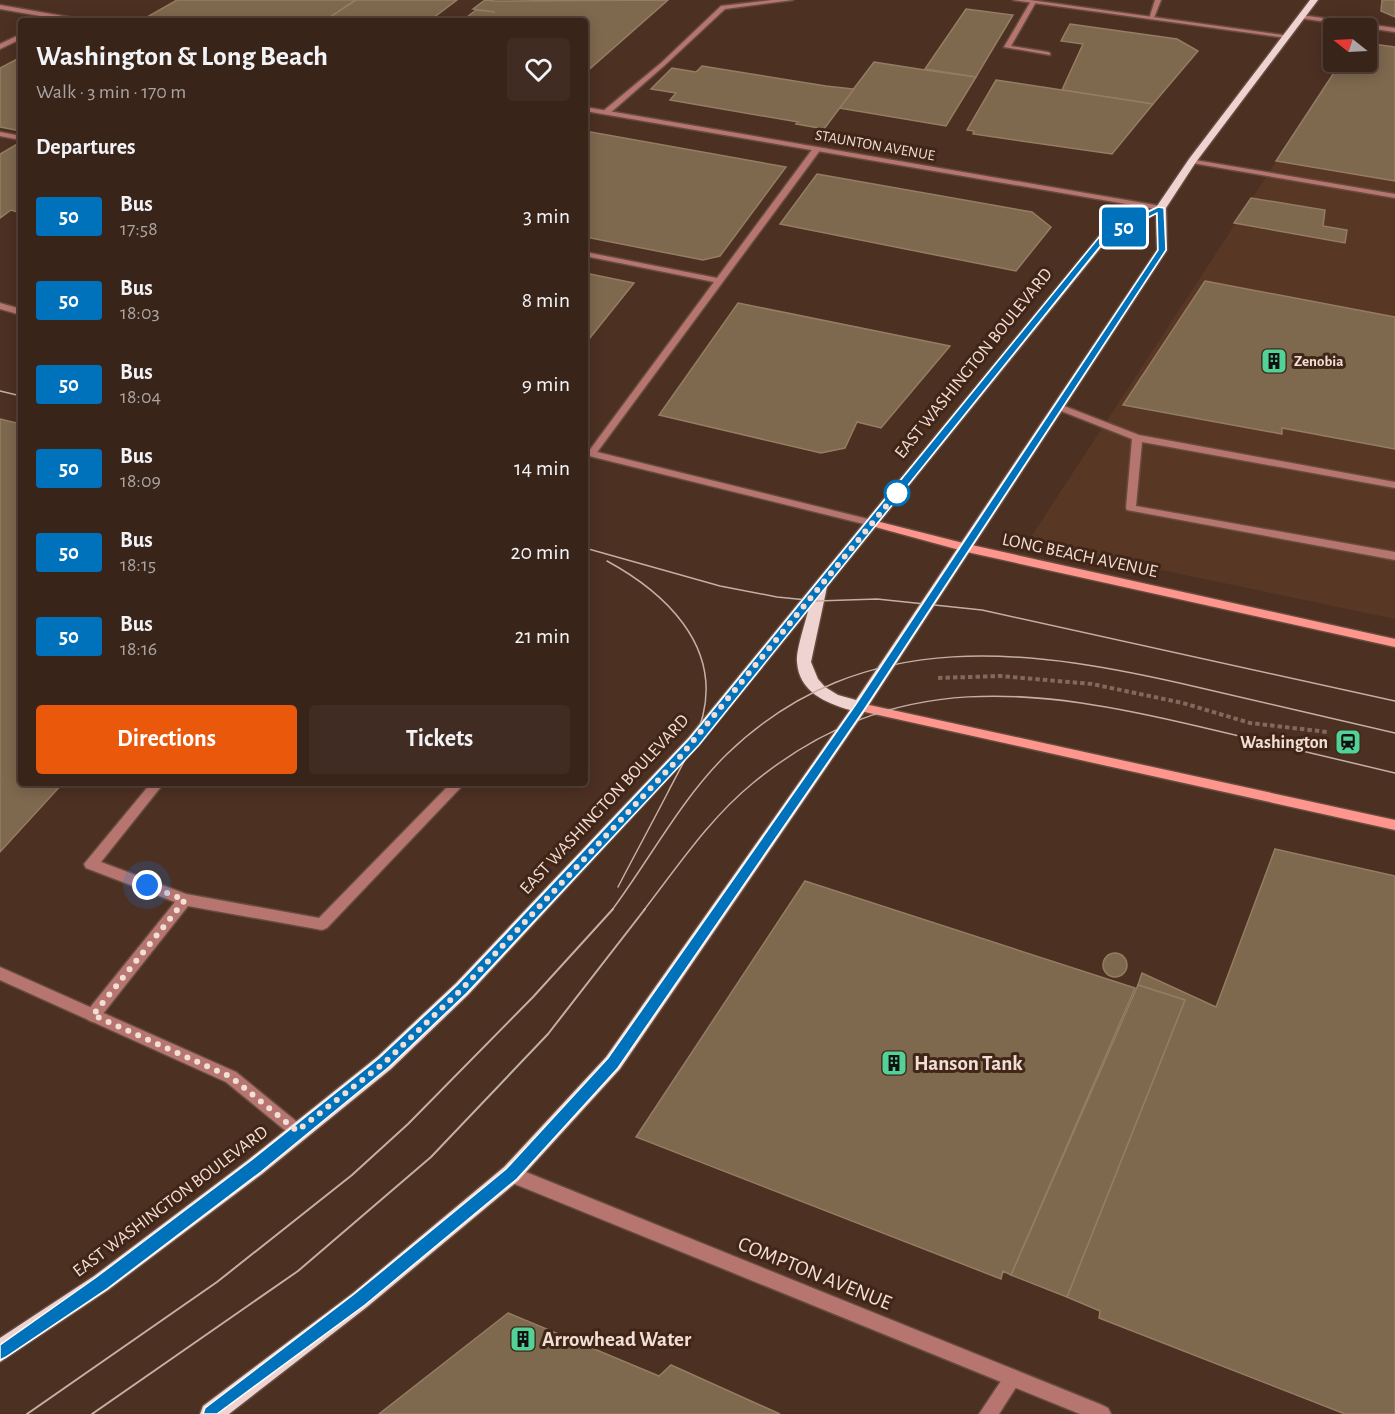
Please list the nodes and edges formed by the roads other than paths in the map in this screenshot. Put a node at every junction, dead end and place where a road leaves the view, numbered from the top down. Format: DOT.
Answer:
graph roads {
  1 [pos="790,0"];
  2 [pos="1016,0"];
  3 [pos="1158,0"];
  4 [pos="1314,0"];
  5 [pos="1033,2"];
  6 [pos="0,7"];
  7 [pos="57,17"];
  8 [pos="1301,17"];
  9 [pos="63,18"];
  10 [pos="1151,18"];
  11 [pos="1395,30"];
  12 [pos="1287,36"];
  13 [pos="18,38"];
  14 [pos="0,47"];
  15 [pos="1048,54"];
  16 [pos="588,109"];
  17 [pos="606,112"];
  18 [pos="0,134"];
  19 [pos="18,137"];
  20 [pos="817,149"];
  21 [pos="1192,161"];
  22 [pos="1395,196"];
  23 [pos="1161,208"];
  24 [pos="588,255"];
  25 [pos="720,281"];
  26 [pos="0,306"];
  27 [pos="18,311"];
  28 [pos="1059,407"];
  29 [pos="1137,438"];
  30 [pos="589,452"];
  31 [pos="1395,485"];
  32 [pos="872,523"];
  33 [pos="967,548"];
  34 [pos="1395,556"];
  35 [pos="821,583"];
  36 [pos="1395,643"];
  37 [pos="860,707"];
  38 [pos="156,786"];
  39 [pos="456,786"];
  40 [pos="1395,825"];
  41 [pos="185,900"];
  42 [pos="0,973"];
  43 [pos="93,1015"];
  44 [pos="297,1131"];
  45 [pos="511,1174"];
  46 [pos="0,1351"];
  47 [pos="1013,1378"];
  48 [pos="211,1414"];
  49 [pos="988,1414"];
  50 [pos="1102,1414"];
  1 -- 17 [label="street"];
  2 -- 5 [label="street"];
  3 -- 10 [label="street"];
  4 -- 8 [label="main road, EAST WASHINGTON BOULEVARD"];
  5 -- 10 [label="street"];
  5 -- 15 [label="street"];
  6 -- 7 [label="street"];
  7 -- 9 [label="street"];
  8 -- 11 [label="street"];
  8 -- 12 [label="main road, EAST WASHINGTON BOULEVARD"];
  10 -- 12 [label="street"];
  12 -- 21 [label="main road, EAST WASHINGTON BOULEVARD"];
  13 -- 14 [label="street"];
  16 -- 17 [label="street, STAUNTON AVENUE"];
  17 -- 20 [label="street, STAUNTON AVENUE"];
  18 -- 19 [label="street"];
  20 -- 23 [label="street, STAUNTON AVENUE"];
  20 -- 25 [label="street"];
  21 -- 22 [label="street"];
  21 -- 23 [label="main road, EAST WASHINGTON BOULEVARD"];
  23 -- 28 [label="main road"];
  23 -- 32 [label="main road, EAST WASHINGTON BOULEVARD"];
  24 -- 25 [label="street"];
  25 -- 30 [label="street"];
  26 -- 27 [label="street"];
  28 -- 29 [label="street"];
  28 -- 33 [label="main road"];
  29 -- 31 [label="street"];
  29 -- 34 [label="street"];
  30 -- 32 [label="street, LONG BEACH AVENUE"];
  32 -- 33 [label="main road, LONG BEACH AVENUE"];
  32 -- 35 [label="main road, EAST WASHINGTON BOULEVARD"];
  33 -- 36 [label="main road, LONG BEACH AVENUE"];
  33 -- 37 [label="main road"];
  35 -- 37 [label="main road"];
  35 -- 44 [label="main road, EAST WASHINGTON BOULEVARD"];
  37 -- 40 [label="main road"];
  37 -- 45 [label="main road"];
  38 -- 41 [label="street"];
  39 -- 41 [label="street"];
  41 -- 43 [label="street"];
  42 -- 43 [label="street"];
  43 -- 44 [label="street"];
  44 -- 46 [label="main road, EAST WASHINGTON BOULEVARD"];
  45 -- 47 [label="street, COMPTON AVENUE"];
  45 -- 48 [label="main road"];
  47 -- 49 [label="street"];
  47 -- 50 [label="street, COMPTON AVENUE"];
}
